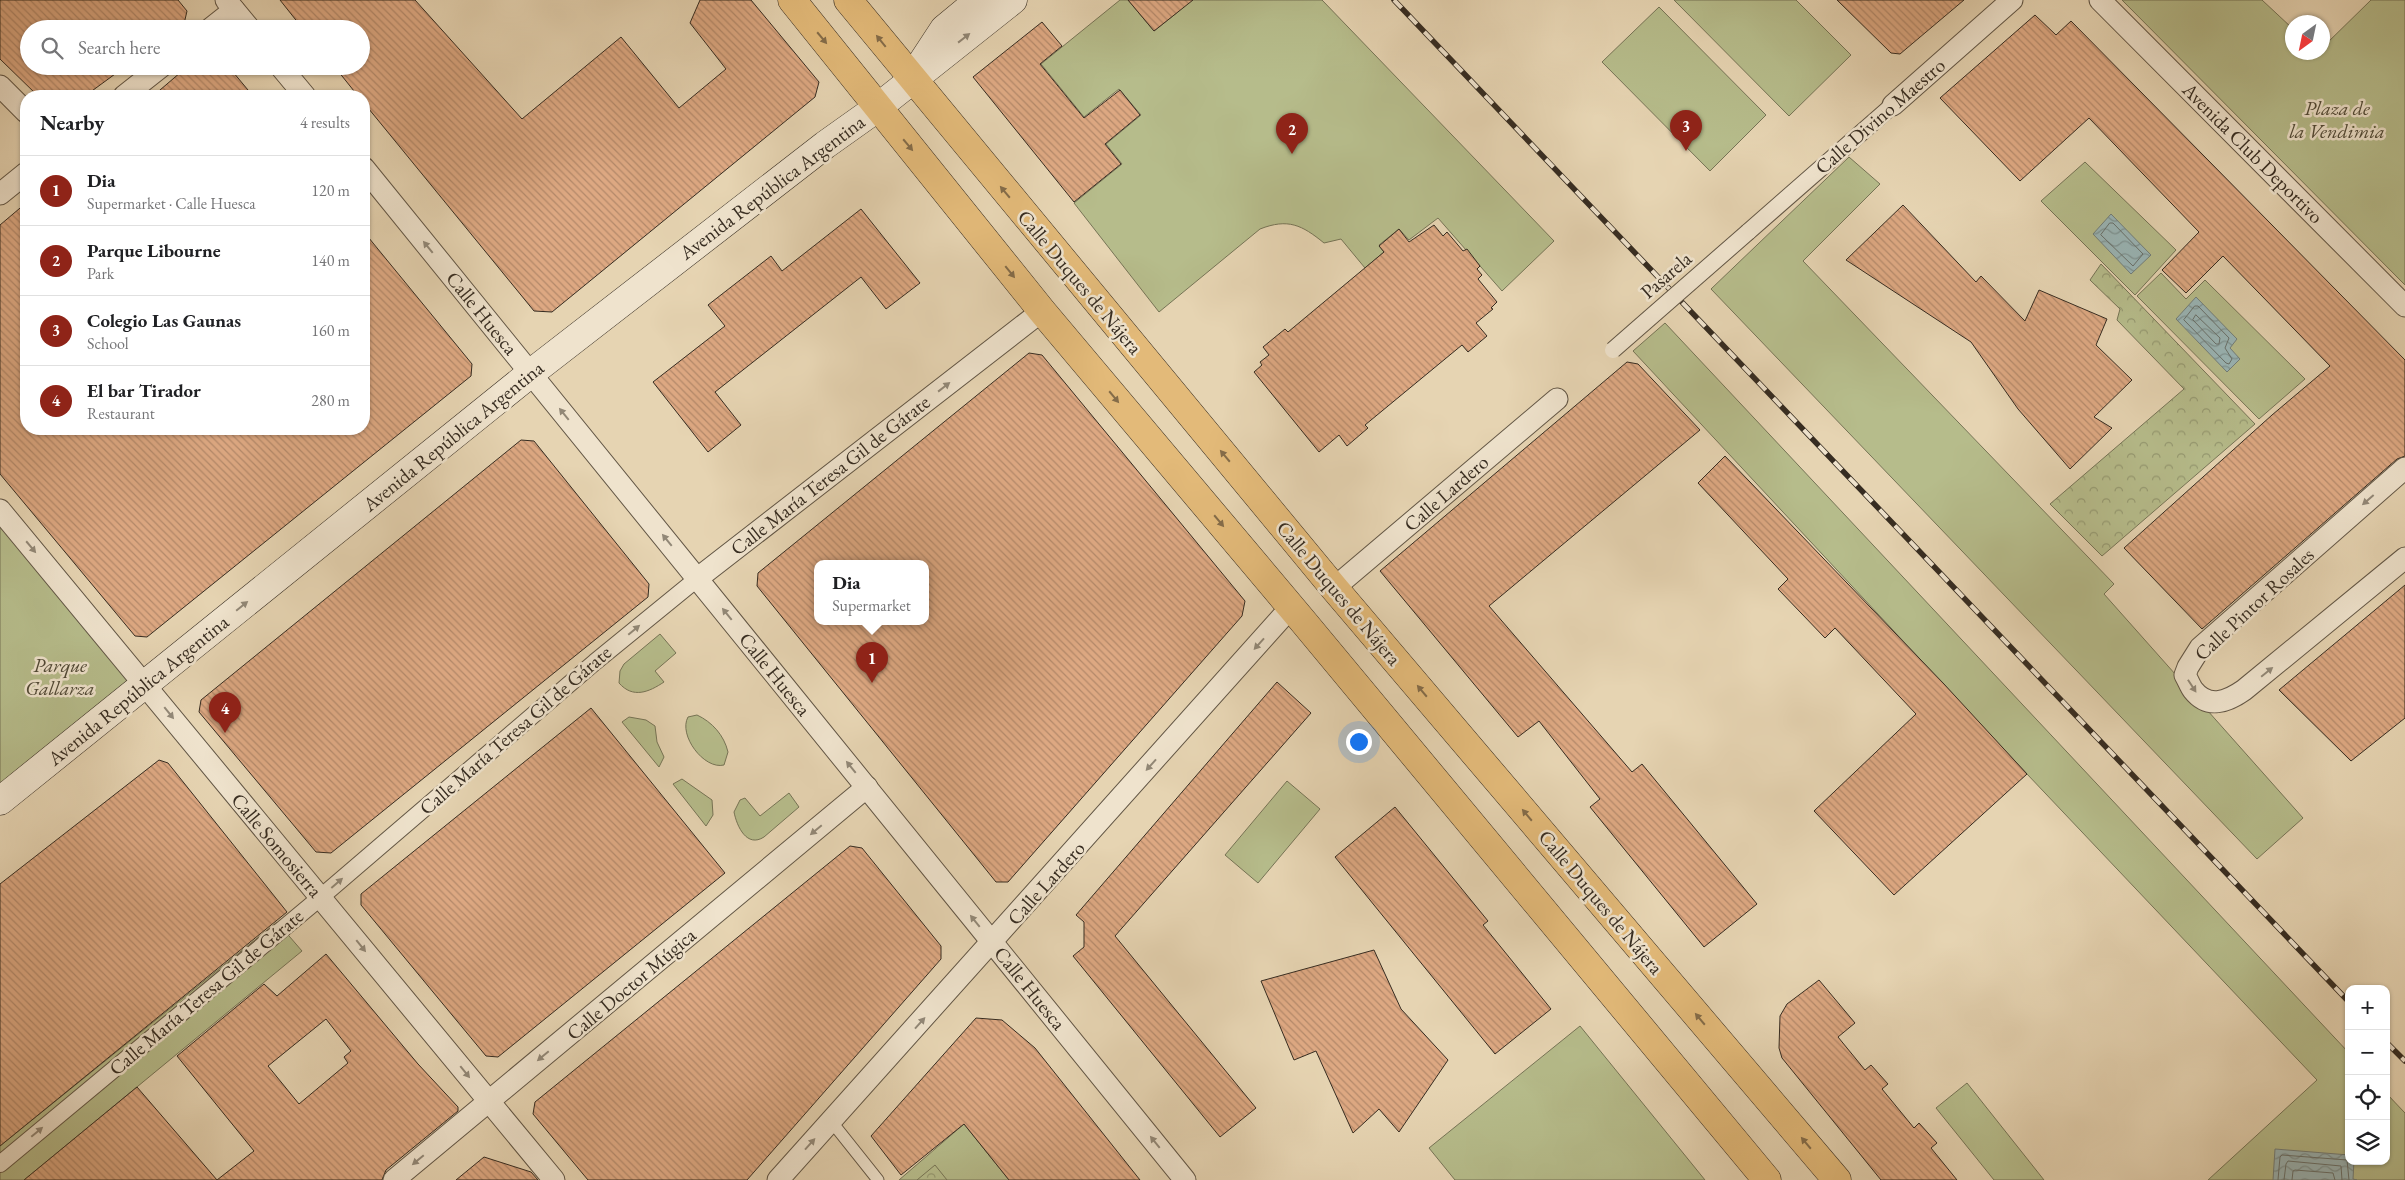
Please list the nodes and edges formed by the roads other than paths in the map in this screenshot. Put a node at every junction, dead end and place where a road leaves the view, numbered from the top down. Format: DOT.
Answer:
graph roads {
  1 [pos="792,0"];
  2 [pos="848,0"];
  3 [pos="979,0"];
  4 [pos="1013,0"];
  5 [pos="2012,0"];
  6 [pos="2100,0"];
  7 [pos="230,5"];
  8 [pos="218,20"];
  9 [pos="242,20"];
  10 [pos="151,75"];
  11 [pos="288,75"];
  12 [pos="912,78"];
  13 [pos="0,86"];
  14 [pos="132,90"];
  15 [pos="300,90"];
  16 [pos="1893,105"];
  17 [pos="20,106"];
  18 [pos="877,108"];
  19 [pos="370,175"];
  20 [pos="20,178"];
  21 [pos="0,194"];
  22 [pos="1748,232"];
  23 [pos="2405,306"];
  24 [pos="1042,311"];
  25 [pos="1613,350"];
  26 [pos="531,372"];
  27 [pos="1557,399"];
  28 [pos="2405,468"];
  29 [pos="0,510"];
  30 [pos="2405,558"];
  31 [pos="698,578"];
  32 [pos="1334,588"];
  33 [pos="1291,607"];
  34 [pos="146,684"];
  35 [pos="867,787"];
  36 [pos="0,801"];
  37 [pos="321,897"];
  38 [pos="993,942"];
  39 [pos="489,1101"];
  40 [pos="831,1121"];
  41 [pos="0,1164"];
  42 [pos="394,1180"];
  43 [pos="554,1180"];
  44 [pos="778,1180"];
  45 [pos="878,1180"];
  46 [pos="1185,1180"];
  47 [pos="1767,1180"];
  48 [pos="1837,1180"];
  1 -- 18 [label="main road, one-way"];
  12 -- 2 [label="main road, Calle Duques de Nájera, one-way"];
  3 -- 12 [label="main road, Avenida República Argentina"];
  12 -- 4 [label="main road, Avenida República Argentina, one-way"];
  5 -- 16 [label="street, Calle Divino Maestro"];
  6 -- 23 [label="street, Avenida Club Deportivo"];
  7 -- 8 [label="street"];
  7 -- 9 [label="street"];
  10 -- 14 [label="street"];
  11 -- 15 [label="street"];
  12 -- 18 [label="main road, Avenida República Argentina"];
  32 -- 12 [label="main road, Calle Duques de Nájera, one-way"];
  13 -- 17 [label="street"];
  16 -- 22 [label="street, Calle Divino Maestro"];
  18 -- 24 [label="main road, one-way"];
  18 -- 26 [label="main road, Avenida República Argentina"];
  26 -- 19 [label="street, Calle Huesca, one-way"];
  20 -- 21 [label="street"];
  22 -- 25 [label="street, Pasarela, bridge"];
  31 -- 24 [label="street, Calle María Teresa Gil de Gárate, one-way"];
  24 -- 33 [label="main road, one-way"];
  31 -- 26 [label="street, Calle Huesca, one-way"];
  34 -- 26 [label="main road, Avenida República Argentina, one-way"];
  27 -- 32 [label="street, Calle Lardero"];
  28 -- 30 [label="street, Calle Pintor Rosales, one-way"];
  29 -- 34 [label="street, Calle Somosierra, one-way"];
  35 -- 31 [label="street, Calle Huesca, one-way"];
  37 -- 31 [label="street, Calle María Teresa Gil de Gárate, one-way"];
  48 -- 32 [label="main road, Calle Duques de Nájera, one-way"];
  33 -- 38 [label="street, Calle Lardero, one-way"];
  33 -- 47 [label="main road"];
  34 -- 36 [label="main road, Avenida República Argentina"];
  34 -- 37 [label="street, Calle Somosierra, one-way"];
  38 -- 35 [label="street, Calle Huesca, one-way"];
  35 -- 39 [label="street, Calle Doctor Múgica, one-way"];
  37 -- 39 [label="street, Calle Somosierra, one-way"];
  41 -- 37 [label="street, Calle María Teresa Gil de Gárate, one-way"];
  40 -- 38 [label="street, Calle Lardero, one-way"];
  46 -- 38 [label="street, Calle Huesca, one-way"];
  39 -- 42 [label="street, Calle Doctor Múgica, one-way"];
  39 -- 43 [label="street, Calle Somosierra"];
  44 -- 40 [label="street, Calle Lardero, one-way"];
  40 -- 45 [label="lane"];
}
